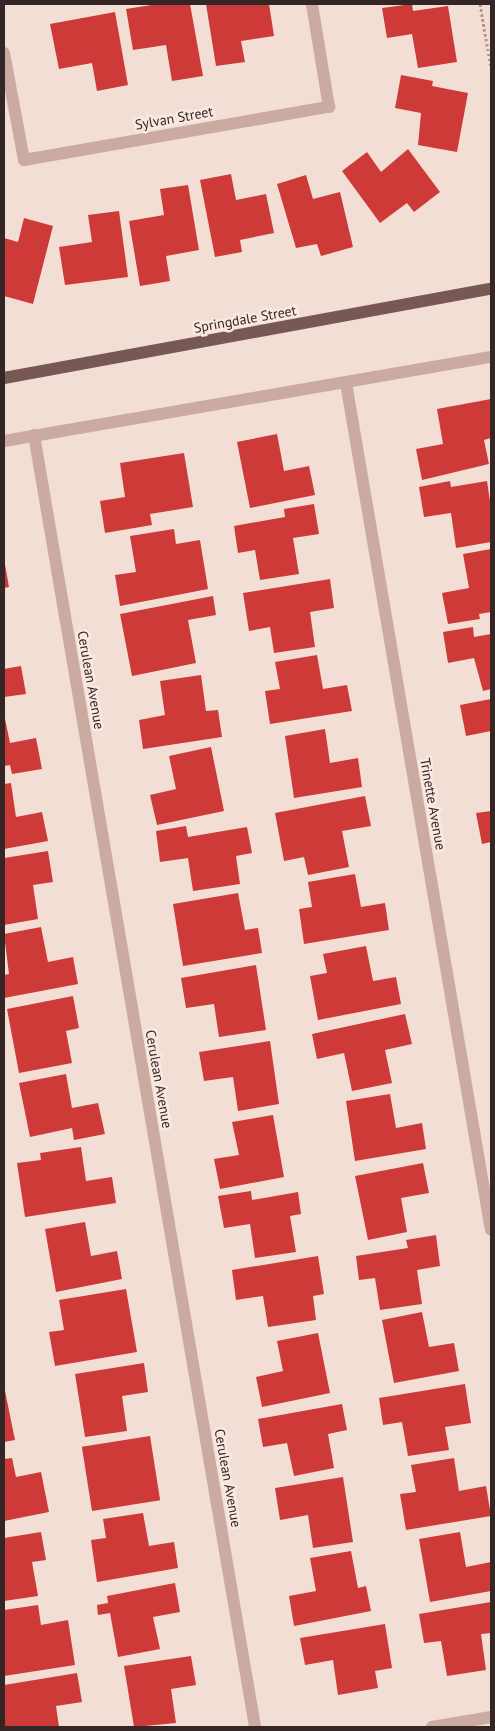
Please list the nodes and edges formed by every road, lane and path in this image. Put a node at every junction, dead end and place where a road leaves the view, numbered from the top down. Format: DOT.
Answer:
graph roads {
  1 [pos="312,4"];
  2 [pos="480,4"];
  3 [pos="4,53"];
  4 [pos="491,68"];
  5 [pos="491,289"];
  6 [pos="491,357"];
  7 [pos="4,378"];
  8 [pos="346,382"];
  9 [pos="34,435"];
  10 [pos="4,440"];
  11 [pos="491,1230"];
  12 [pos="491,1717"];
  13 [pos="255,1727"];
  14 [pos="432,1727"];
  1 -- 3 [label="street, Sylvan Street"];
  2 -- 4 [label="path"];
  5 -- 7 [label="main road, Springdale Street"];
  6 -- 8 [label="street"];
  8 -- 9 [label="street"];
  8 -- 11 [label="street, Trinette Avenue"];
  9 -- 10 [label="street"];
  9 -- 13 [label="street, Cerulean Avenue"];
  12 -- 14 [label="street"];
}
